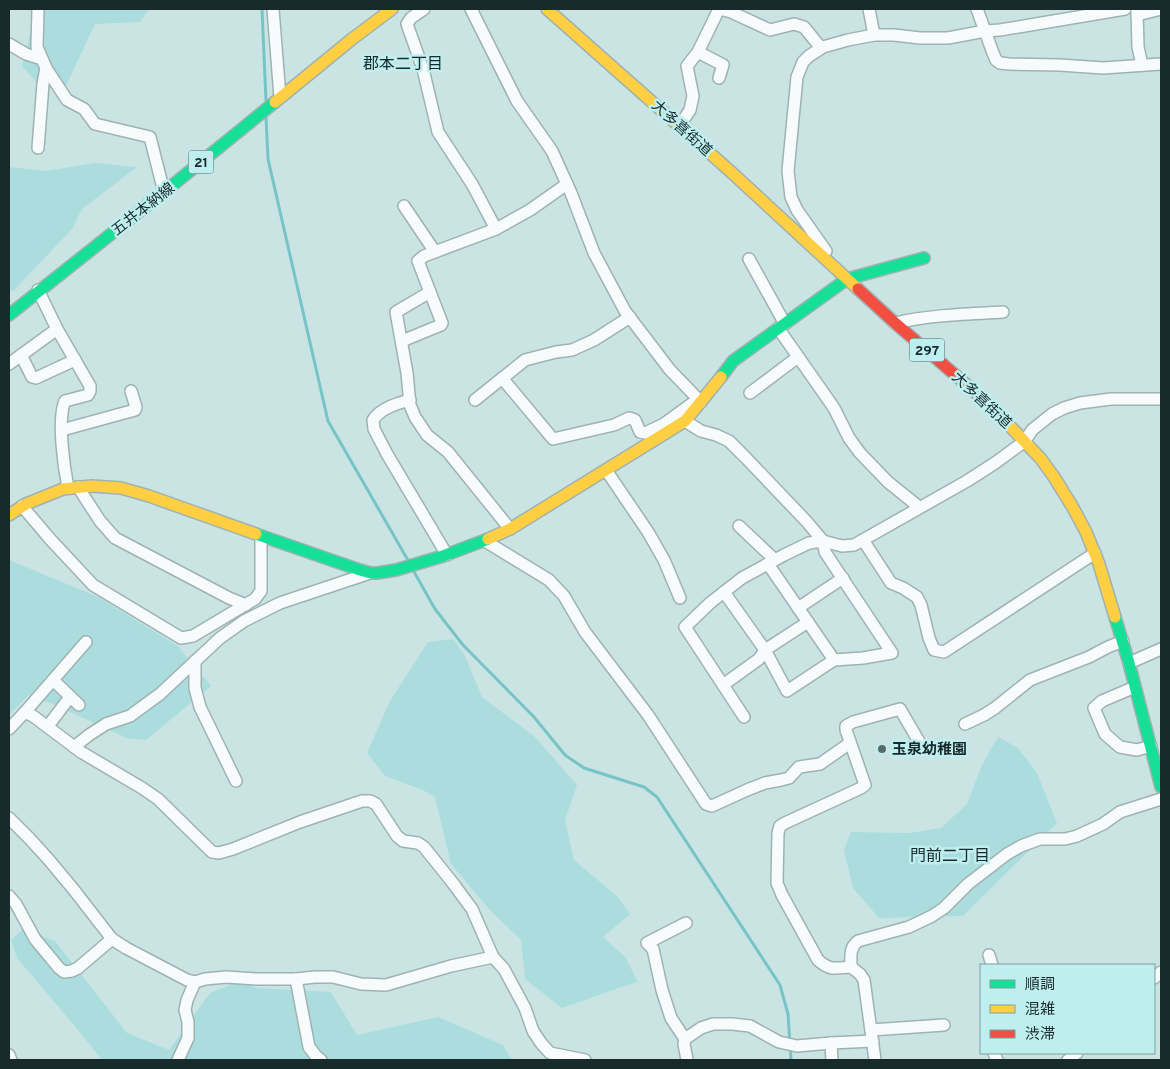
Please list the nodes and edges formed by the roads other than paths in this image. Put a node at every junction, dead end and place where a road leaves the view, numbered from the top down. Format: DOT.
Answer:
graph roads {
  1 [pos="38,9"];
  2 [pos="273,9"];
  3 [pos="392,9"];
  4 [pos="424,9"];
  5 [pos="471,9"];
  6 [pos="547,9"];
  7 [pos="719,9"];
  8 [pos="869,9"];
  9 [pos="977,9"];
  10 [pos="1124,9"];
  11 [pos="1161,9"];
  12 [pos="1137,12"];
  13 [pos="985,31"];
  14 [pos="874,35"];
  15 [pos="9,44"];
  16 [pos="821,48"];
  17 [pos="698,52"];
  18 [pos="44,64"];
  19 [pos="1161,64"];
  20 [pos="1142,65"];
  21 [pos="719,78"];
  22 [pos="280,97"];
  23 [pos="680,125"];
  24 [pos="38,148"];
  25 [pos="567,184"];
  26 [pos="164,192"];
  27 [pos="404,206"];
  28 [pos="496,229"];
  29 [pos="435,252"];
  30 [pos="924,258"];
  31 [pos="749,259"];
  32 [pos="833,266"];
  33 [pos="847,279"];
  34 [pos="38,290"];
  35 [pos="430,292"];
  36 [pos="1003,312"];
  37 [pos="9,314"];
  38 [pos="630,317"];
  39 [pos="896,323"];
  40 [pos="782,326"];
  41 [pos="57,329"];
  42 [pos="402,341"];
  43 [pos="21,356"];
  44 [pos="798,356"];
  45 [pos="75,360"];
  46 [pos="9,364"];
  47 [pos="502,378"];
  48 [pos="131,391"];
  49 [pos="750,393"];
  50 [pos="1161,399"];
  51 [pos="410,400"];
  52 [pos="475,400"];
  53 [pos="699,400"];
  54 [pos="685,421"];
  55 [pos="62,430"];
  56 [pos="1025,441"];
  57 [pos="606,470"];
  58 [pos="73,488"];
  59 [pos="22,506"];
  60 [pos="919,507"];
  61 [pos="9,515"];
  62 [pos="739,526"];
  63 [pos="510,529"];
  64 [pos="261,536"];
  65 [pos="863,540"];
  66 [pos="485,541"];
  67 [pos="824,541"];
  68 [pos="1095,553"];
  69 [pos="447,555"];
  70 [pos="772,562"];
  71 [pos="370,573"];
  72 [pos="843,578"];
  73 [pos="724,592"];
  74 [pos="680,598"];
  75 [pos="246,605"];
  76 [pos="798,608"];
  77 [pos="808,622"];
  78 [pos="1123,641"];
  79 [pos="86,642"];
  80 [pos="1161,649"];
  81 [pos="764,650"];
  82 [pos="834,660"];
  83 [pos="195,661"];
  84 [pos="1129,663"];
  85 [pos="52,680"];
  86 [pos="723,684"];
  87 [pos="1135,687"];
  88 [pos="70,697"];
  89 [pos="79,705"];
  90 [pos="25,712"];
  91 [pos="744,717"];
  92 [pos="964,724"];
  93 [pos="48,726"];
  94 [pos="9,729"];
  95 [pos="850,743"];
  96 [pos="920,745"];
  97 [pos="1151,746"];
  98 [pos="74,747"];
  99 [pos="1159,769"];
  100 [pos="236,781"];
  101 [pos="1161,787"];
  102 [pos="1161,799"];
  103 [pos="9,818"];
  104 [pos="9,896"];
  105 [pos="686,923"];
  106 [pos="112,940"];
  107 [pos="493,957"];
  108 [pos="851,967"];
  109 [pos="296,979"];
  110 [pos="195,982"];
  111 [pos="944,1026"];
  112 [pos="872,1035"];
  113 [pos="685,1039"];
  114 [pos="831,1043"];
  115 [pos="9,1055"];
  116 [pos="551,1057"];
  117 [pos="10,1060"];
  118 [pos="178,1060"];
  119 [pos="321,1060"];
  120 [pos="585,1060"];
  121 [pos="687,1060"];
  122 [pos="832,1060"];
  123 [pos="875,1060"];
  1 -- 18 [label="street"];
  2 -- 22 [label="street"];
  3 -- 22 [label="main road, 五井本納線 / 21"];
  4 -- 28 [label="street"];
  5 -- 25 [label="street"];
  6 -- 23 [label="main road, 大多喜街道 / 297"];
  7 -- 16 [label="street"];
  7 -- 17 [label="street"];
  8 -- 14 [label="street"];
  9 -- 13 [label="street"];
  10 -- 13 [label="street"];
  11 -- 12 [label="street"];
  12 -- 20 [label="street"];
  13 -- 14 [label="street"];
  13 -- 20 [label="street"];
  14 -- 16 [label="street"];
  15 -- 18 [label="street"];
  16 -- 32 [label="street"];
  17 -- 21 [label="street"];
  17 -- 23 [label="street"];
  18 -- 24 [label="street"];
  18 -- 26 [label="street"];
  19 -- 20 [label="street"];
  22 -- 26 [label="main road, 五井本納線 / 21"];
  23 -- 32 [label="main road, 大多喜街道 / 297"];
  25 -- 28 [label="street"];
  25 -- 38 [label="street"];
  26 -- 34 [label="main road, 五井本納線 / 21"];
  27 -- 29 [label="street"];
  28 -- 29 [label="street"];
  29 -- 35 [label="street"];
  30 -- 33 [label="main road"];
  31 -- 40 [label="street"];
  32 -- 33 [label="main road, 大多喜街道 / 297"];
  33 -- 39 [label="main road, 大多喜街道 / 297"];
  33 -- 40 [label="main road"];
  34 -- 37 [label="main road, 五井本納線 / 21"];
  34 -- 41 [label="street"];
  35 -- 42 [label="street"];
  35 -- 42 [label="street"];
  36 -- 39 [label="street"];
  38 -- 47 [label="street"];
  38 -- 53 [label="street"];
  39 -- 56 [label="main road, 大多喜街道 / 297"];
  40 -- 44 [label="street"];
  40 -- 53 [label="main road"];
  41 -- 43 [label="street"];
  41 -- 45 [label="street"];
  42 -- 51 [label="street"];
  43 -- 45 [label="street"];
  43 -- 46 [label="street"];
  44 -- 49 [label="street"];
  44 -- 60 [label="street"];
  45 -- 55 [label="street"];
  47 -- 52 [label="street"];
  47 -- 53 [label="street"];
  48 -- 55 [label="street"];
  50 -- 56 [label="street"];
  51 -- 63 [label="street"];
  51 -- 69 [label="street"];
  53 -- 54 [label="main road"];
  54 -- 57 [label="main road"];
  54 -- 67 [label="street"];
  55 -- 58 [label="street"];
  56 -- 60 [label="street"];
  56 -- 68 [label="main road, 大多喜街道 / 297"];
  57 -- 63 [label="main road"];
  57 -- 74 [label="street"];
  58 -- 59 [label="main road"];
  58 -- 64 [label="main road"];
  58 -- 75 [label="street"];
  59 -- 61 [label="main road"];
  59 -- 75 [label="street"];
  60 -- 65 [label="street"];
  62 -- 70 [label="street"];
  63 -- 66 [label="main road"];
  64 -- 71 [label="main road"];
  64 -- 75 [label="street"];
  65 -- 67 [label="street"];
  65 -- 68 [label="street"];
  66 -- 69 [label="main road"];
  66 -- 95 [label="street"];
  67 -- 70 [label="street"];
  67 -- 72 [label="street"];
  68 -- 78 [label="main road, 大多喜街道 / 297"];
  69 -- 71 [label="main road"];
  70 -- 73 [label="street"];
  70 -- 76 [label="street"];
  71 -- 83 [label="street"];
  72 -- 76 [label="street"];
  72 -- 82 [label="street"];
  73 -- 81 [label="street"];
  73 -- 86 [label="street"];
  76 -- 77 [label="street"];
  77 -- 81 [label="street"];
  77 -- 82 [label="street"];
  78 -- 84 [label="main road, 大多喜街道 / 297"];
  78 -- 92 [label="street"];
  79 -- 85 [label="street"];
  80 -- 84 [label="street"];
  81 -- 82 [label="street"];
  81 -- 86 [label="street"];
  83 -- 98 [label="street"];
  83 -- 100 [label="street"];
  84 -- 87 [label="main road, 大多喜街道 / 297"];
  85 -- 88 [label="street"];
  85 -- 90 [label="street"];
  86 -- 91 [label="street"];
  87 -- 97 [label="main road, 大多喜街道 / 297"];
  87 -- 97 [label="street"];
  88 -- 89 [label="street"];
  88 -- 93 [label="street"];
  90 -- 93 [label="street"];
  90 -- 94 [label="street"];
  93 -- 98 [label="street"];
  95 -- 96 [label="street"];
  95 -- 108 [label="street"];
  97 -- 99 [label="main road, 大多喜街道 / 297"];
  98 -- 107 [label="street"];
  99 -- 101 [label="main road, 大多喜街道 / 297"];
  102 -- 108 [label="street"];
  103 -- 106 [label="street"];
  104 -- 106 [label="street"];
  105 -- 113 [label="street"];
  106 -- 110 [label="street"];
  107 -- 109 [label="street"];
  107 -- 116 [label="street"];
  108 -- 112 [label="street"];
  109 -- 110 [label="street"];
  109 -- 119 [label="street"];
  110 -- 118 [label="street"];
  111 -- 112 [label="street"];
  112 -- 114 [label="street"];
  112 -- 123 [label="street"];
  113 -- 114 [label="street"];
  113 -- 121 [label="street"];
  114 -- 122 [label="street"];
  115 -- 117 [label="street"];
  116 -- 120 [label="street"];
}
